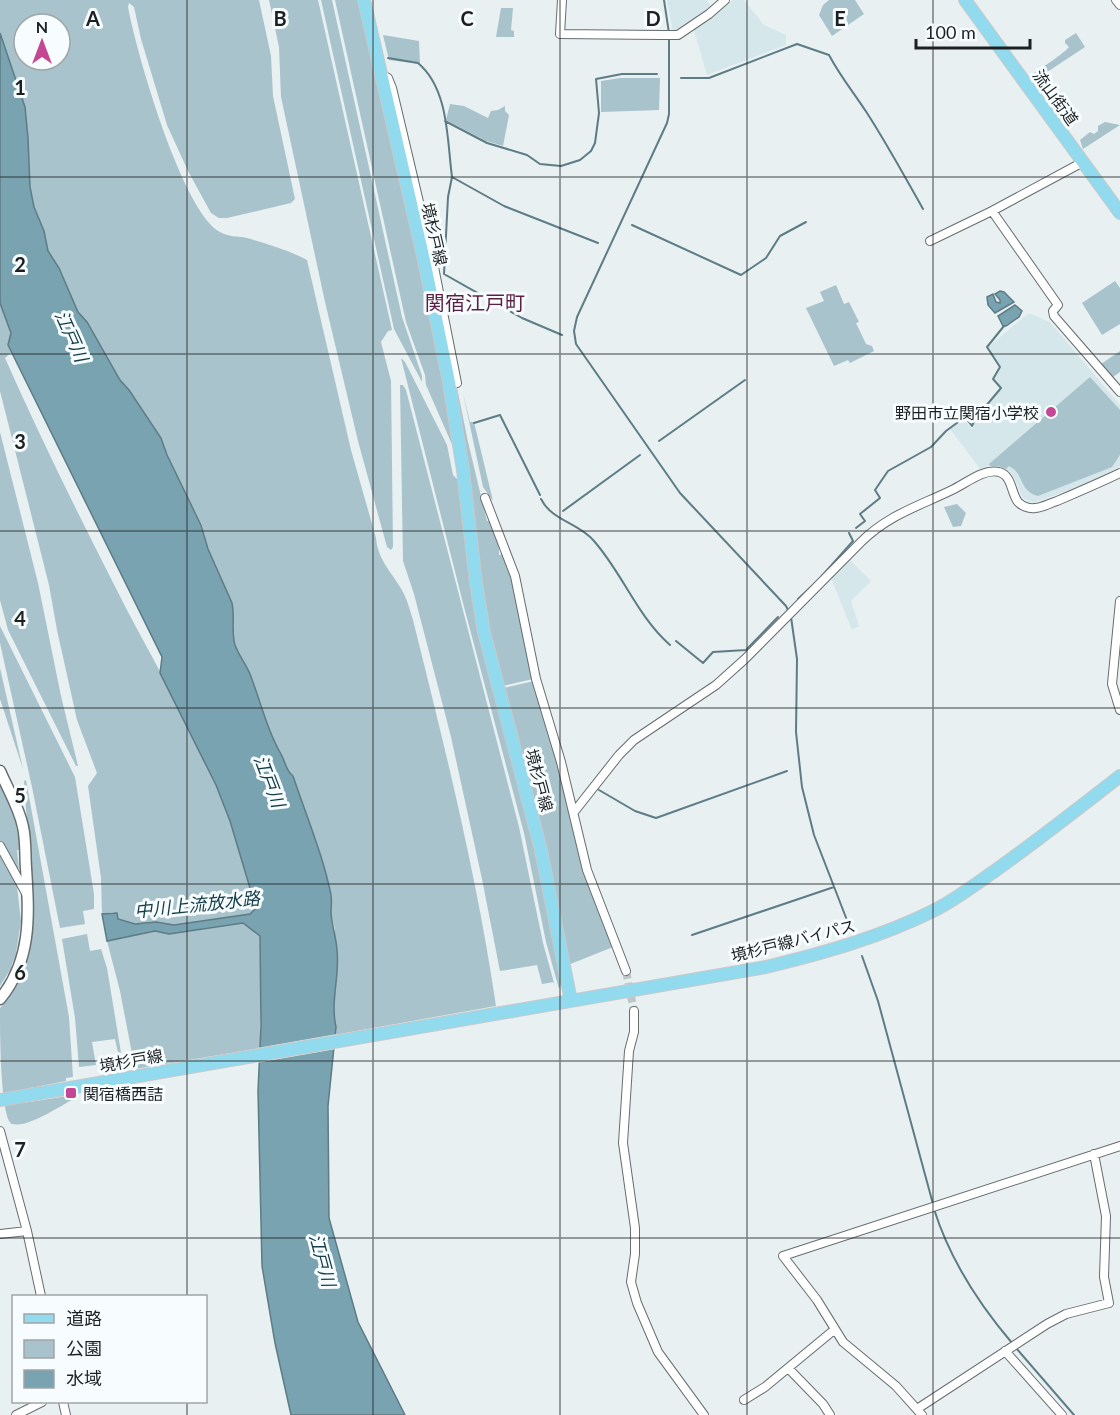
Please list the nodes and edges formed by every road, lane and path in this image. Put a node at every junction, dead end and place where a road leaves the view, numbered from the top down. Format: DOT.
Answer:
graph roads {
  1 [pos="364,0"];
  2 [pos="562,0"];
  3 [pos="725,0"];
  4 [pos="965,0"];
  5 [pos="1116,0"];
  6 [pos="1120,5"];
  7 [pos="381,74"];
  8 [pos="1083,162"];
  9 [pos="992,211"];
  10 [pos="1120,213"];
  11 [pos="930,241"];
  12 [pos="457,383"];
  13 [pos="1120,392"];
  14 [pos="1120,472"];
  15 [pos="485,498"];
  16 [pos="1120,601"];
  17 [pos="1120,710"];
  18 [pos="0,771"];
  19 [pos="1120,776"];
  20 [pos="574,812"];
  21 [pos="0,846"];
  22 [pos="28,897"];
  23 [pos="626,971"];
  24 [pos="0,999"];
  25 [pos="571,1001"];
  26 [pos="633,1011"];
  27 [pos="0,1100"];
  28 [pos="0,1131"];
  29 [pos="1120,1146"];
  30 [pos="1094,1154"];
  31 [pos="27,1231"];
  32 [pos="0,1234"];
  33 [pos="41,1295"];
  34 [pos="834,1330"];
  35 [pos="1008,1349"];
  36 [pos="789,1369"];
  37 [pos="744,1400"];
  38 [pos="38,1403"];
  39 [pos="919,1412"];
  40 [pos="16,1415"];
  41 [pos="704,1415"];
  42 [pos="830,1415"];
  43 [pos="1062,1415"];
  1 -- 7 [label="main road, 境杉戸線"];
  2 -- 3 [label="street"];
  4 -- 8 [label="main road, 流山街道"];
  5 -- 6 [label="street"];
  7 -- 12 [label="street"];
  7 -- 25 [label="main road, 境杉戸線"];
  8 -- 9 [label="street"];
  8 -- 10 [label="main road, 流山街道"];
  9 -- 11 [label="street"];
  9 -- 13 [label="street"];
  14 -- 20 [label="street"];
  15 -- 20 [label="street"];
  16 -- 17 [label="street"];
  18 -- 22 [label="main road"];
  19 -- 25 [label="main road, 境杉戸線バイパス"];
  20 -- 23 [label="street"];
  21 -- 22 [label="street"];
  22 -- 24 [label="main road"];
  25 -- 27 [label="main road, 境杉戸線"];
  26 -- 41 [label="street"];
  28 -- 31 [label="street"];
  29 -- 30 [label="street"];
  30 -- 34 [label="street"];
  30 -- 35 [label="street"];
  31 -- 32 [label="street"];
  31 -- 33 [label="street"];
  34 -- 36 [label="street"];
  34 -- 39 [label="street"];
  35 -- 39 [label="street"];
  35 -- 43 [label="street"];
  36 -- 37 [label="street"];
  36 -- 42 [label="street"];
  38 -- 40 [label="street"];
}
